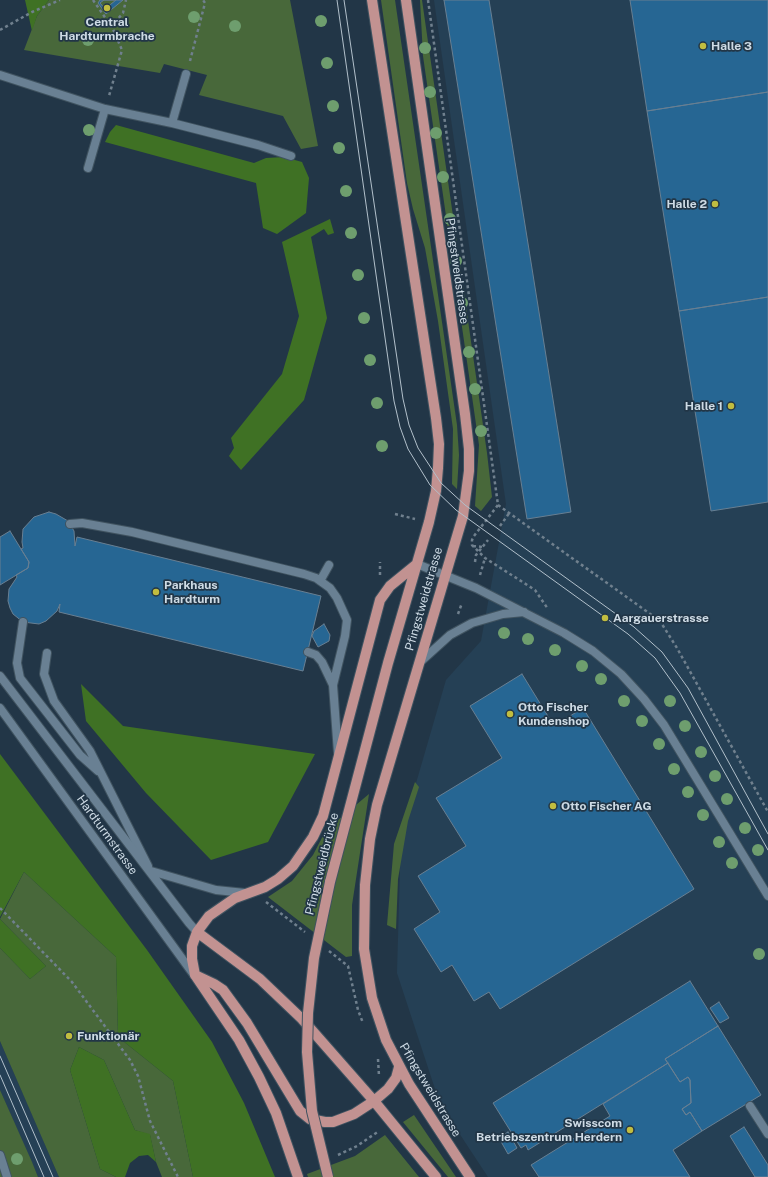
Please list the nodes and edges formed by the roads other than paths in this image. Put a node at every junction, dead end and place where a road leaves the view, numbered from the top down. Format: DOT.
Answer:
graph roads {
  1 [pos="372,0"];
  2 [pos="406,0"];
  3 [pos="186,74"];
  4 [pos="0,75"];
  5 [pos="105,110"];
  6 [pos="172,123"];
  7 [pos="291,156"];
  8 [pos="88,168"];
  9 [pos="70,524"];
  10 [pos="417,564"];
  11 [pos="329,565"];
  12 [pos="444,575"];
  13 [pos="320,581"];
  14 [pos="526,612"];
  15 [pos="23,622"];
  16 [pos="308,652"];
  17 [pos="47,653"];
  18 [pos="419,663"];
  19 [pos="0,676"];
  20 [pos="333,685"];
  21 [pos="0,708"];
  22 [pos="339,757"];
  23 [pos="100,773"];
  24 [pos="151,871"];
  25 [pos="245,892"];
  26 [pos="768,896"];
  27 [pos="198,932"];
  28 [pos="195,975"];
  29 [pos="399,1067"];
  30 [pos="374,1101"];
  31 [pos="750,1106"];
  32 [pos="768,1134"];
  33 [pos="0,1155"];
  34 [pos="7,1177"];
  35 [pos="298,1177"];
  36 [pos="328,1177"];
  37 [pos="436,1177"];
  38 [pos="470,1177"];
  1 -- 10 [label="main road, Pfingstweidstrasse"];
  2 -- 12 [label="main road, Pfingstweidstrasse"];
  3 -- 6 [label="street"];
  4 -- 5 [label="street"];
  5 -- 6 [label="street"];
  5 -- 8 [label="street"];
  6 -- 7 [label="street"];
  9 -- 13 [label="street"];
  10 -- 12 [label="street"];
  10 -- 22 [label="main road"];
  10 -- 36 [label="main road, Pfingstweidbrücke, bridge"];
  11 -- 13 [label="street"];
  12 -- 14 [label="street"];
  12 -- 18 [label="main road, Pfingstweidstrasse"];
  13 -- 20 [label="street"];
  14 -- 18 [label="street"];
  14 -- 26 [label="street"];
  15 -- 23 [label="street"];
  16 -- 20 [label="street"];
  17 -- 23 [label="street"];
  18 -- 29 [label="main road, Pfingstweidstrasse"];
  19 -- 24 [label="street, Hardturmstrasse"];
  20 -- 22 [label="street"];
  21 -- 28 [label="street, Hardturmstrasse"];
  22 -- 25 [label="main road"];
  23 -- 24 [label="street"];
  24 -- 25 [label="street"];
  24 -- 27 [label="street, Hardturmstrasse"];
  25 -- 27 [label="main road"];
  27 -- 28 [label="main road"];
  27 -- 30 [label="main road"];
  28 -- 30 [label="main road"];
  28 -- 35 [label="main road"];
  29 -- 30 [label="main road"];
  29 -- 38 [label="main road, Pfingstweidstrasse"];
  30 -- 37 [label="main road"];
  31 -- 32 [label="street"];
  33 -- 34 [label="street"];
}
